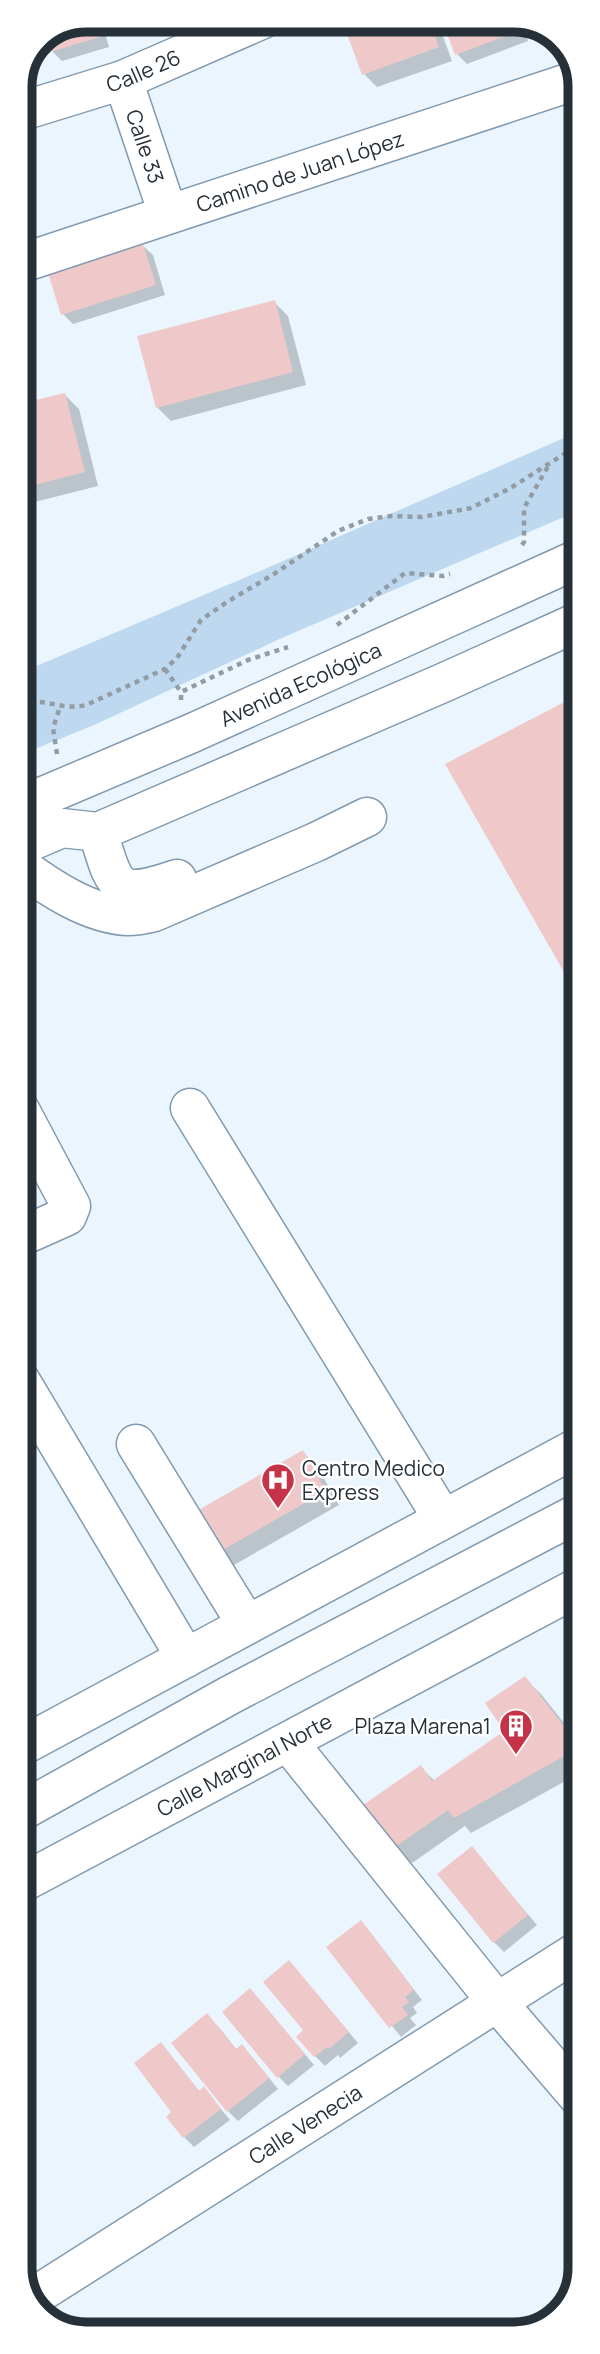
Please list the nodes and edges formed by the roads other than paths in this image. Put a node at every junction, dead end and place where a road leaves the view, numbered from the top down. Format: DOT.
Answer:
graph roads {
  1 [pos="233,32"];
  2 [pos="123,80"];
  3 [pos="568,83"];
  4 [pos="32,108"];
  5 [pos="168,214"];
  6 [pos="32,260"];
  7 [pos="568,563"];
  8 [pos="568,626"];
  9 [pos="32,801"];
  10 [pos="98,832"];
  11 [pos="32,841"];
  12 [pos="32,875"];
  13 [pos="190,1108"];
  14 [pos="32,1133"];
  15 [pos="32,1232"];
  16 [pos="32,1400"];
  17 [pos="136,1444"];
  18 [pos="568,1452"];
  19 [pos="568,1518"];
  20 [pos="443,1519"];
  21 [pos="568,1592"];
  22 [pos="247,1625"];
  23 [pos="186,1658"];
  24 [pos="32,1741"];
  25 [pos="288,1742"];
  26 [pos="32,1805"];
  27 [pos="32,1878"];
  28 [pos="568,1957"];
  29 [pos="497,2002"];
  30 [pos="568,2085"];
  31 [pos="38,2294"];
  1 -- 2 [label="street, Calle 26"];
  2 -- 4 [label="street, Calle 26"];
  2 -- 5 [label="street, Calle 33"];
  3 -- 5 [label="street, Camino de Juan López"];
  5 -- 6 [label="street, Camino de Juan López"];
  7 -- 9 [label="street, Avenida Ecológica"];
  8 -- 10 [label="street"];
  10 -- 11 [label="street"];
  10 -- 12 [label="street"];
  13 -- 20 [label="street"];
  14 -- 15 [label="street"];
  16 -- 23 [label="street"];
  17 -- 22 [label="street"];
  18 -- 20 [label="street"];
  19 -- 26 [label="street"];
  20 -- 22 [label="street"];
  21 -- 25 [label="street, Calle Marginal Norte"];
  22 -- 23 [label="street"];
  23 -- 24 [label="street"];
  25 -- 27 [label="street, Calle Marginal Norte"];
  25 -- 29 [label="street"];
  28 -- 29 [label="street, Calle Venecia"];
  29 -- 30 [label="street"];
  29 -- 31 [label="street, Calle Venecia"];
}
